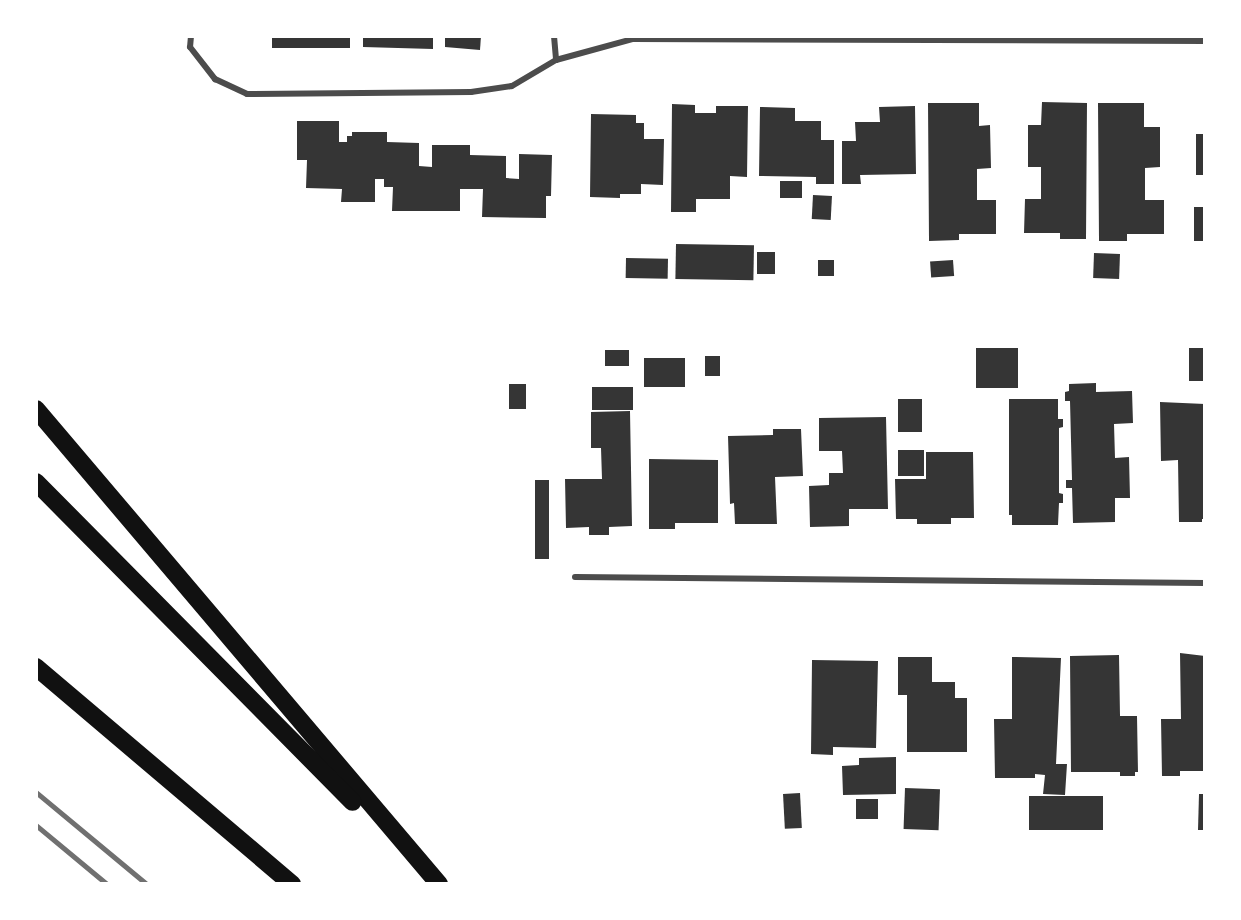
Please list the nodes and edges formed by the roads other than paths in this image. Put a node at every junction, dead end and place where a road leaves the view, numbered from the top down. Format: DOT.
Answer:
graph roads {
  1 [pos="191,36"];
  2 [pos="554,36"];
  3 [pos="1205,41"];
  4 [pos="556,60"];
  5 [pos="36,409"];
  6 [pos="36,482"];
  7 [pos="575,577"];
  8 [pos="1205,583"];
  9 [pos="36,667"];
  10 [pos="292,884"];
  11 [pos="435,884"];
  12 [pos="440,884"];
  1 -- 4 [label="street"];
  2 -- 4 [label="street"];
  3 -- 4 [label="street"];
  5 -- 12 [label="highway"];
  6 -- 11 [label="highway"];
  7 -- 8 [label="street"];
  9 -- 10 [label="highway"];
}
